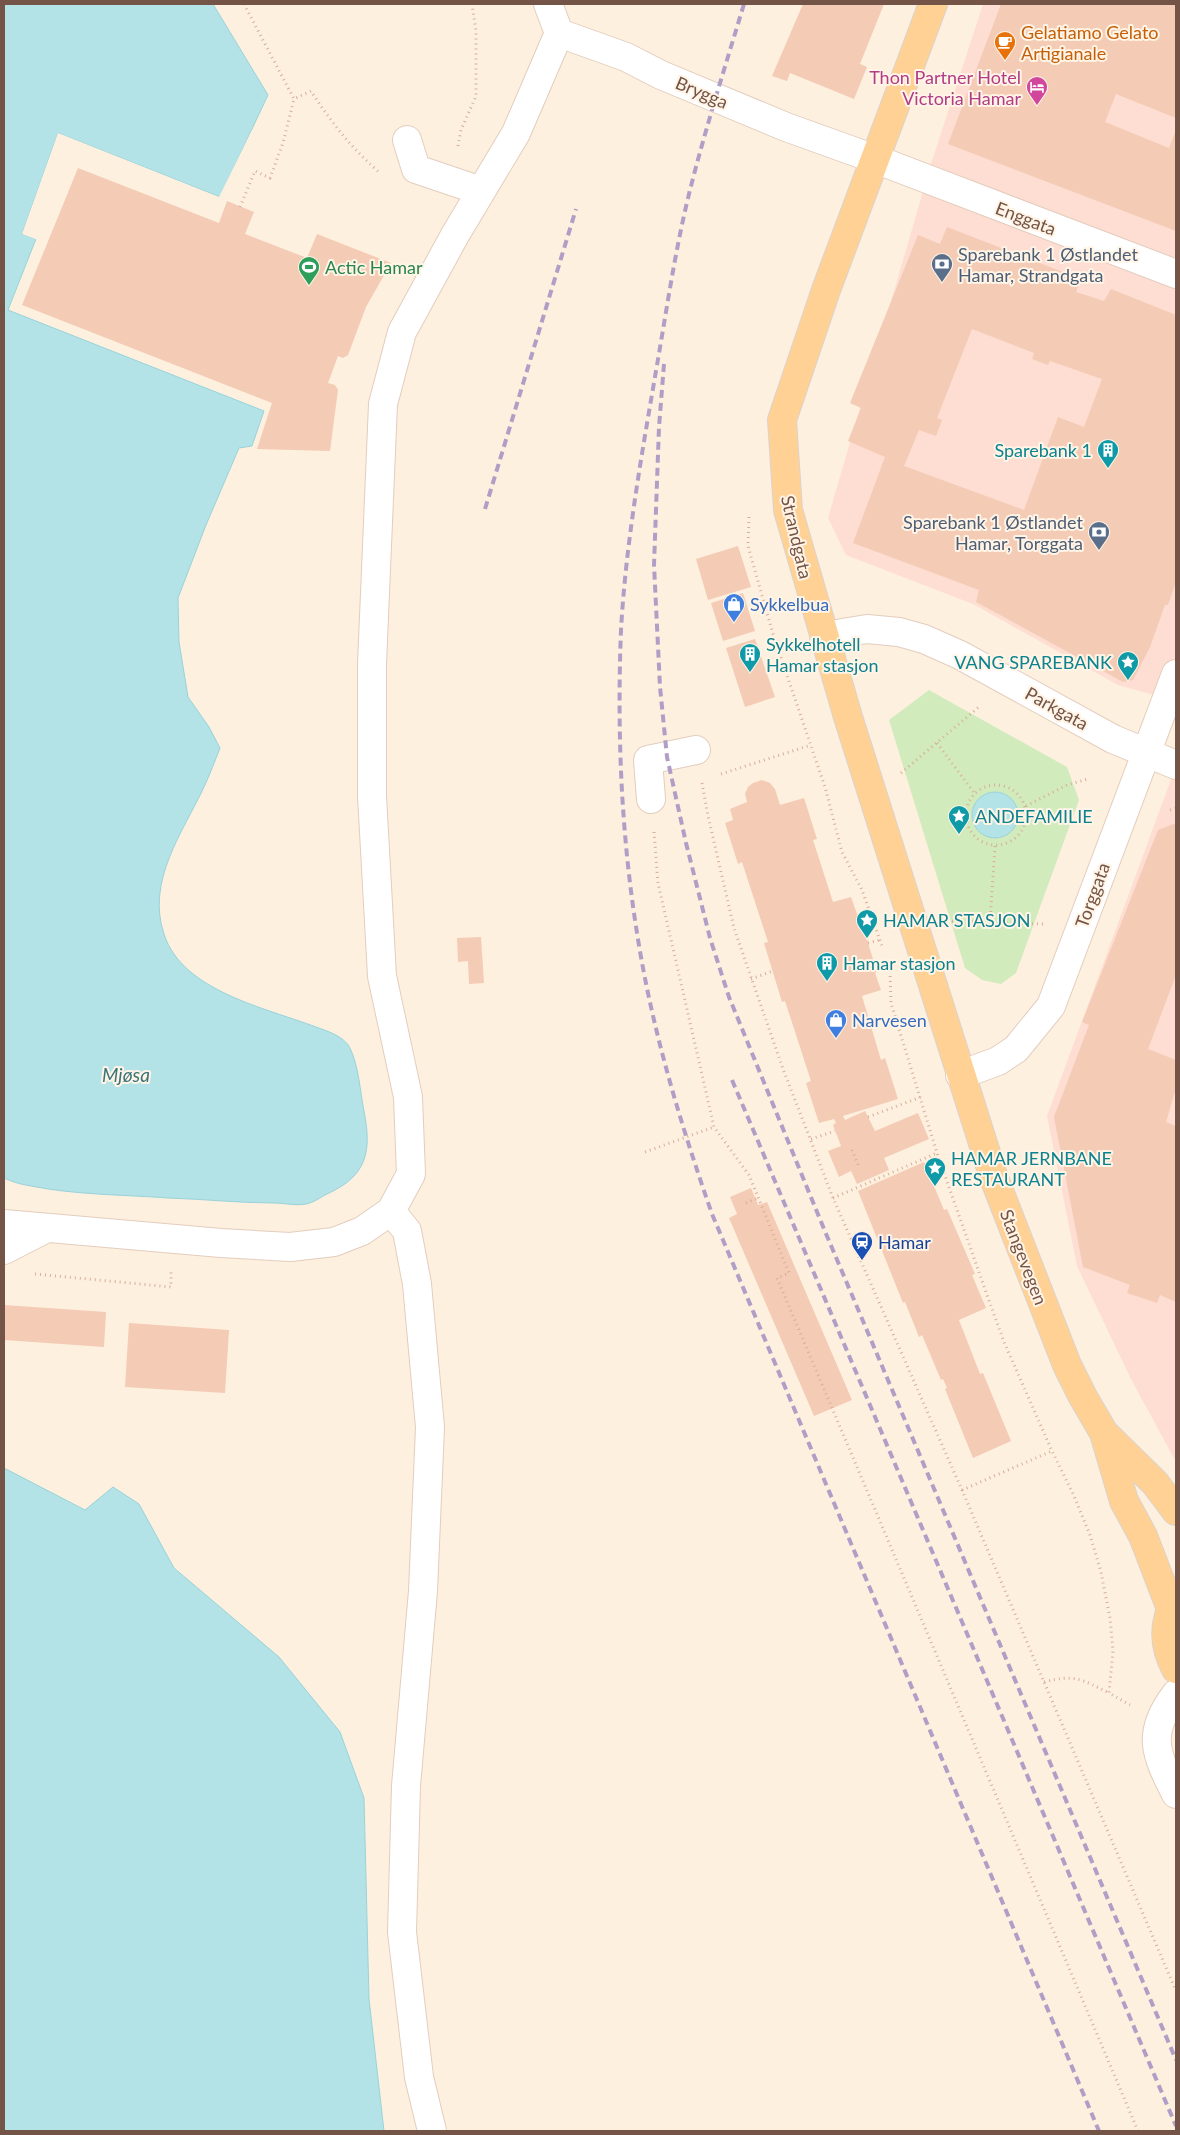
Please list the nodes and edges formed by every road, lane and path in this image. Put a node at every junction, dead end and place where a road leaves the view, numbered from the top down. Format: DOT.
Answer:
graph roads {
  1 [pos="245,4"];
  2 [pos="472,4"];
  3 [pos="548,4"];
  4 [pos="933,4"];
  5 [pos="559,33"];
  6 [pos="294,100"];
  7 [pos="461,130"];
  8 [pos="407,140"];
  9 [pos="875,160"];
  10 [pos="381,174"];
  11 [pos="482,191"];
  12 [pos="240,207"];
  13 [pos="1176,274"];
  14 [pos="749,517"];
  15 [pos="824,636"];
  16 [pos="1176,674"];
  17 [pos="980,705"];
  18 [pos="937,743"];
  19 [pos="811,745"];
  20 [pos="696,750"];
  21 [pos="1147,753"];
  22 [pos="1176,765"];
  23 [pos="720,775"];
  24 [pos="898,775"];
  25 [pos="1088,779"];
  26 [pos="702,781"];
  27 [pos="975,794"];
  28 [pos="651,799"];
  29 [pos="1026,806"];
  30 [pos="1176,808"];
  31 [pos="1170,810"];
  32 [pos="995,846"];
  33 [pos="944,921"];
  34 [pos="990,922"];
  35 [pos="1044,924"];
  36 [pos="880,940"];
  37 [pos="868,943"];
  38 [pos="882,948"];
  39 [pos="890,969"];
  40 [pos="773,972"];
  41 [pos="751,979"];
  42 [pos="960,1075"];
  43 [pos="921,1097"];
  44 [pos="868,1117"];
  45 [pos="714,1126"];
  46 [pos="835,1130"];
  47 [pos="811,1139"];
  48 [pos="852,1150"];
  49 [pos="645,1152"];
  50 [pos="937,1153"];
  51 [pos="859,1167"];
  52 [pos="758,1198"];
  53 [pos="834,1198"];
  54 [pos="746,1203"];
  55 [pos="391,1211"];
  56 [pos="4,1224"];
  57 [pos="45,1229"];
  58 [pos="172,1239"];
  59 [pos="4,1250"];
  60 [pos="30,1274"];
  61 [pos="1104,1433"];
  62 [pos="1052,1451"];
  63 [pos="962,1490"];
  64 [pos="1176,1511"];
  65 [pos="1173,1605"];
  66 [pos="1176,1670"];
  67 [pos="1044,1682"];
  68 [pos="1109,1693"];
  69 [pos="1176,1694"];
  70 [pos="1158,1722"];
  71 [pos="1176,1794"];
  72 [pos="1176,1991"];
  73 [pos="432,2131"];
  74 [pos="1138,2131"];
  1 -- 6 [label="path"];
  2 -- 7 [label="path"];
  3 -- 5 [label="street"];
  4 -- 9 [label="main road, Strandgata"];
  5 -- 9 [label="street, Brygga"];
  5 -- 11 [label="street"];
  6 -- 10 [label="path"];
  6 -- 12 [label="path"];
  8 -- 11 [label="street"];
  9 -- 13 [label="street, Enggata"];
  9 -- 15 [label="main road, Strandgata"];
  11 -- 55 [label="street"];
  14 -- 19 [label="path"];
  15 -- 21 [label="street, Parkgata"];
  15 -- 42 [label="main road, Strandgata"];
  16 -- 21 [label="street, Torggata"];
  17 -- 18 [label="path"];
  18 -- 24 [label="path"];
  18 -- 27 [label="path"];
  19 -- 23 [label="path"];
  19 -- 36 [label="path"];
  20 -- 28 [label="street"];
  21 -- 22 [label="street, Parkgata"];
  21 -- 42 [label="street, Torggata"];
  25 -- 29 [label="path"];
  26 -- 41 [label="path"];
  27 -- 29 [label="path"];
  27 -- 32 [label="path"];
  28 -- 45 [label="path"];
  29 -- 32 [label="path"];
  30 -- 31 [label="path"];
  32 -- 34 [label="path"];
  33 -- 34 [label="path"];
  34 -- 35 [label="path"];
  36 -- 37 [label="path"];
  36 -- 38 [label="path"];
  39 -- 43 [label="path"];
  40 -- 41 [label="path"];
  41 -- 47 [label="path"];
  42 -- 61 [label="main road, Stangevegen"];
  43 -- 44 [label="path"];
  43 -- 50 [label="path"];
  45 -- 49 [label="path"];
  45 -- 52 [label="path"];
  46 -- 47 [label="path"];
  47 -- 53 [label="path"];
  48 -- 51 [label="path"];
  50 -- 53 [label="path"];
  50 -- 62 [label="path"];
  52 -- 54 [label="path"];
  52 -- 74 [label="path"];
  53 -- 63 [label="path"];
  55 -- 58 [label="street"];
  55 -- 73 [label="street"];
  56 -- 57 [label="street"];
  57 -- 58 [label="street"];
  57 -- 59 [label="street"];
  58 -- 60 [label="path"];
  61 -- 64 [label="main road, Stangevegen"];
  61 -- 65 [label="main road, Stangevegen"];
  62 -- 63 [label="path"];
  62 -- 68 [label="path"];
  63 -- 67 [label="path"];
  65 -- 66 [label="main road"];
  67 -- 68 [label="path"];
  67 -- 72 [label="path"];
  68 -- 70 [label="path"];
  69 -- 70 [label="street"];
  70 -- 71 [label="street"];
}
